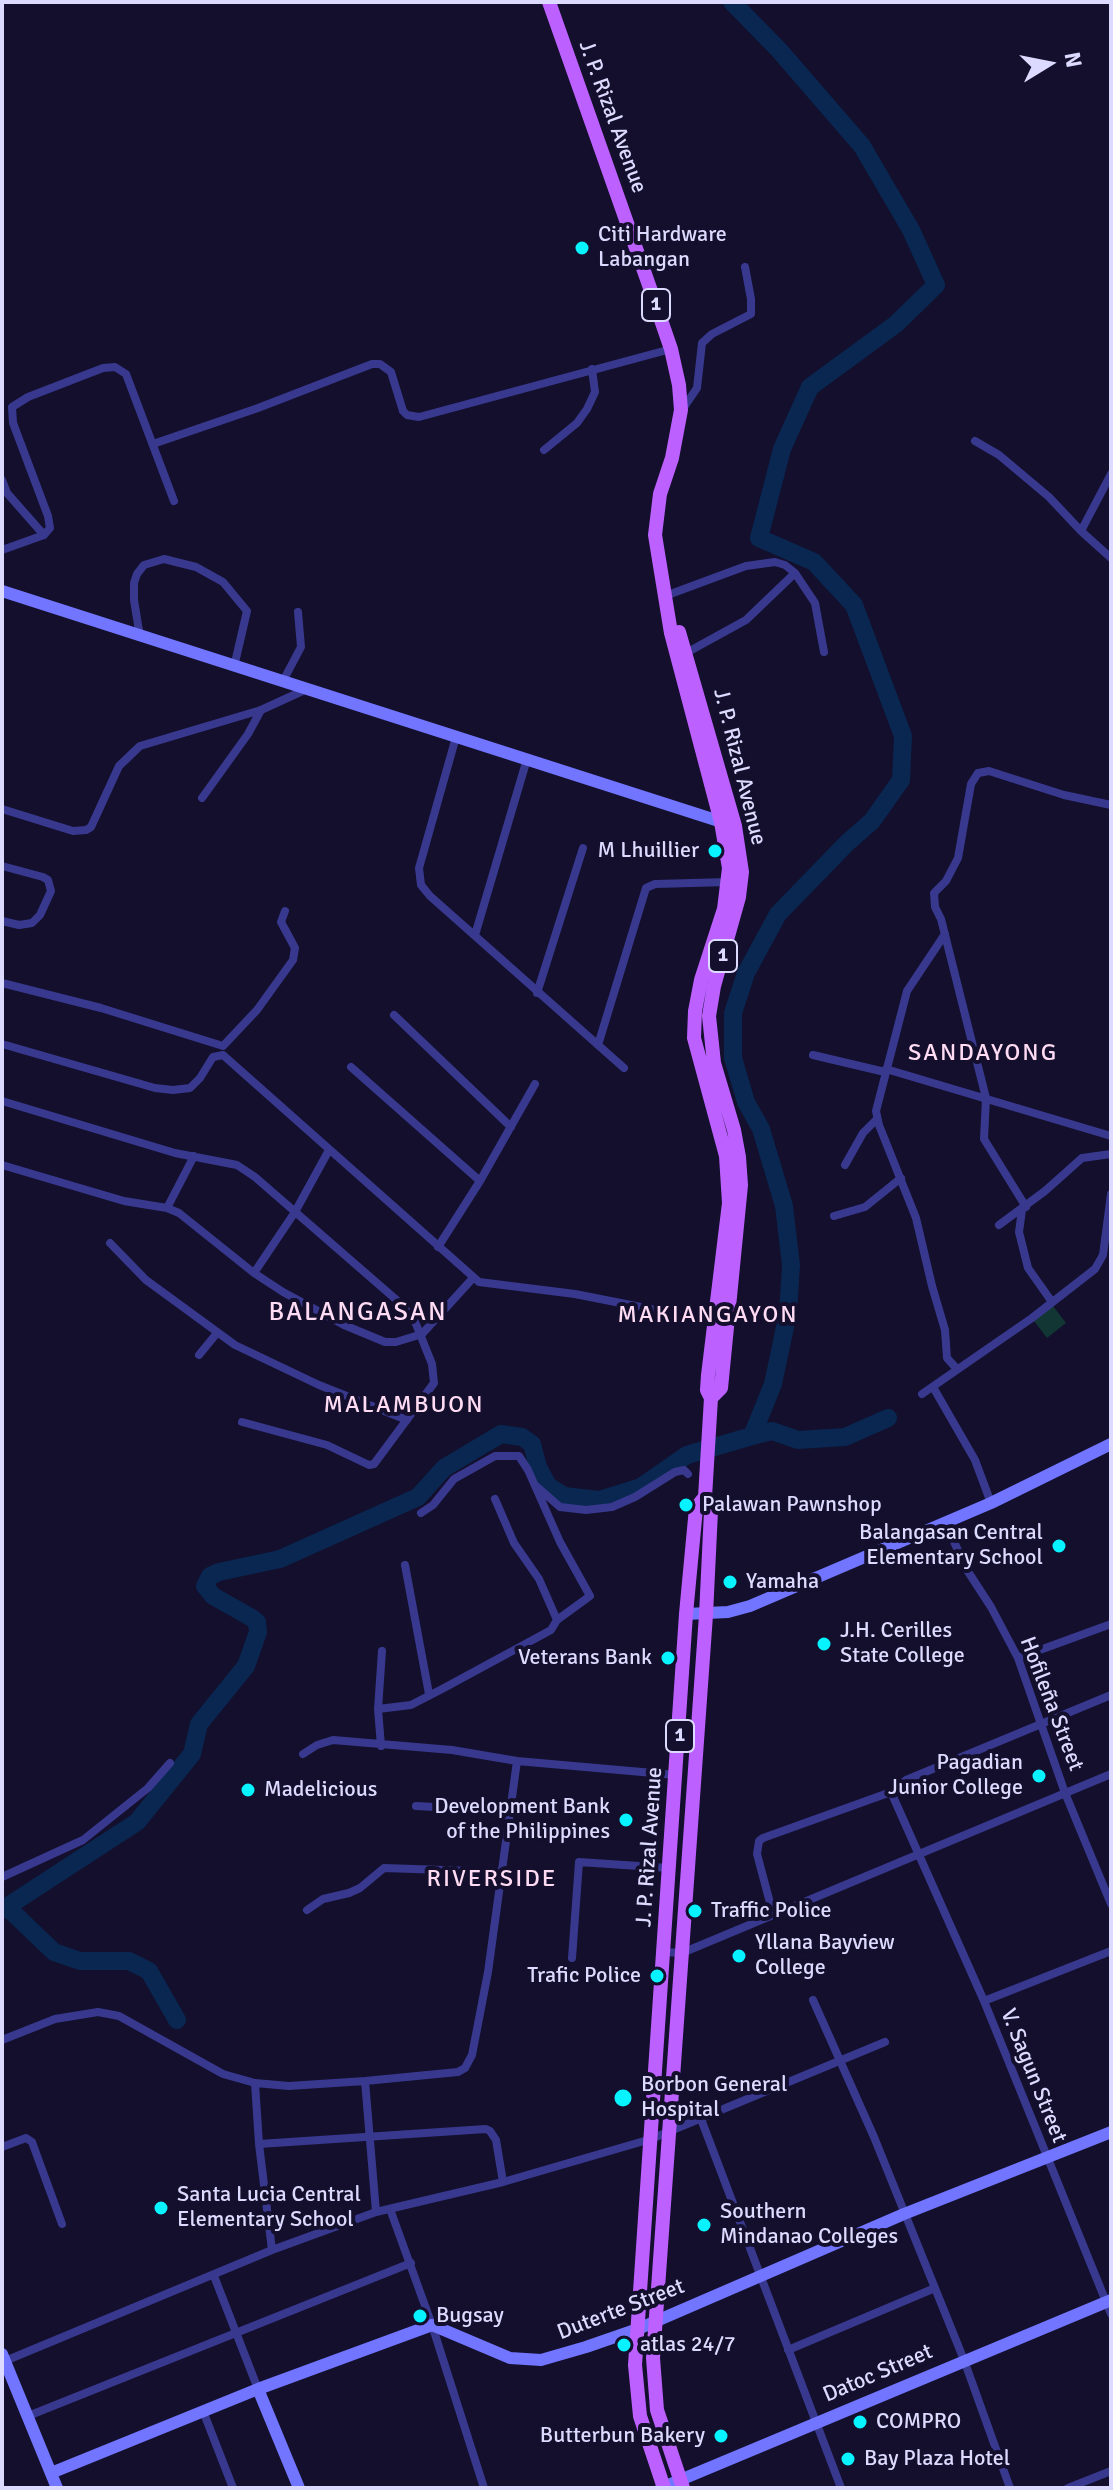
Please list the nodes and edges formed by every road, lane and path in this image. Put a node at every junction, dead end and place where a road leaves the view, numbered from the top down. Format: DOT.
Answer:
graph roads {
  1 [pos="549,2"];
  2 [pos="745,267"];
  3 [pos="671,349"];
  4 [pos="592,369"];
  5 [pos="681,410"];
  6 [pos="975,441"];
  7 [pos="153,444"];
  8 [pos="544,450"];
  9 [pos="1111,474"];
  10 [pos="2,480"];
  11 [pos="4,493"];
  12 [pos="174,501"];
  13 [pos="1081,531"];
  14 [pos="44,535"];
  15 [pos="2,550"];
  16 [pos="1111,558"];
  17 [pos="795,573"];
  18 [pos="2,591"];
  19 [pos="665,596"];
  20 [pos="298,612"];
  21 [pos="670,618"];
  22 [pos="140,637"];
  23 [pos="824,652"];
  24 [pos="686,653"];
  25 [pos="234,667"];
  26 [pos="283,681"];
  27 [pos="307,688"];
  28 [pos="261,710"];
  29 [pos="456,737"];
  30 [pos="527,759"];
  31 [pos="202,798"];
  32 [pos="1111,805"];
  33 [pos="2,809"];
  34 [pos="728,824"];
  35 [pos="583,848"];
  36 [pos="2,866"];
  37 [pos="735,882"];
  38 [pos="285,911"];
  39 [pos="2,921"];
  40 [pos="945,934"];
  41 [pos="475,935"];
  42 [pos="2,983"];
  43 [pos="537,993"];
  44 [pos="394,1015"];
  45 [pos="2,1044"];
  46 [pos="598,1045"];
  47 [pos="223,1050"];
  48 [pos="813,1055"];
  49 [pos="351,1067"];
  50 [pos="624,1068"];
  51 [pos="885,1070"];
  52 [pos="535,1084"];
  53 [pos="986,1098"];
  54 [pos="2,1101"];
  55 [pos="877,1119"];
  56 [pos="511,1127"];
  57 [pos="1111,1136"];
  58 [pos="329,1150"];
  59 [pos="1111,1154"];
  60 [pos="194,1156"];
  61 [pos="2,1165"];
  62 [pos="845,1165"];
  63 [pos="901,1178"];
  64 [pos="480,1181"];
  65 [pos="1111,1194"];
  66 [pos="167,1208"];
  67 [pos="1024,1208"];
  68 [pos="295,1212"];
  69 [pos="834,1216"];
  70 [pos="999,1225"];
  71 [pos="110,1243"];
  72 [pos="438,1247"];
  73 [pos="254,1273"];
  74 [pos="473,1278"];
  75 [pos="1052,1302"];
  76 [pos="719,1322"];
  77 [pos="217,1333"];
  78 [pos="422,1334"];
  79 [pos="199,1355"];
  80 [pos="957,1369"];
  81 [pos="933,1387"];
  82 [pos="922,1394"];
  83 [pos="407,1420"];
  84 [pos="242,1422"];
  85 [pos="1111,1444"];
  86 [pos="688,1474"];
  87 [pos="532,1483"];
  88 [pos="705,1497"];
  89 [pos="495,1499"];
  90 [pos="991,1503"];
  91 [pos="421,1513"];
  92 [pos="945,1522"];
  93 [pos="405,1565"];
  94 [pos="686,1614"];
  95 [pos="706,1615"];
  96 [pos="557,1620"];
  97 [pos="1111,1624"];
  98 [pos="382,1651"];
  99 [pos="1018,1658"];
  100 [pos="429,1694"];
  101 [pos="1111,1695"];
  102 [pos="378,1709"];
  103 [pos="1040,1724"];
  104 [pos="381,1746"];
  105 [pos="303,1754"];
  106 [pos="517,1761"];
  107 [pos="170,1763"];
  108 [pos="1111,1774"];
  109 [pos="677,1775"];
  110 [pos="891,1792"];
  111 [pos="1065,1793"];
  112 [pos="416,1806"];
  113 [pos="511,1811"];
  114 [pos="917,1854"];
  115 [pos="670,1868"];
  116 [pos="503,1872"];
  117 [pos="2,1877"];
  118 [pos="1111,1904"];
  119 [pos="307,1910"];
  120 [pos="773,1914"];
  121 [pos="1111,1951"];
  122 [pos="664,1952"];
  123 [pos="682,1953"];
  124 [pos="572,1958"];
  125 [pos="813,2000"];
  126 [pos="984,2001"];
  127 [pos="2,2040"];
  128 [pos="885,2042"];
  129 [pos="840,2060"];
  130 [pos="656,2076"];
  131 [pos="673,2077"];
  132 [pos="365,2081"];
  133 [pos="255,2083"];
  134 [pos="701,2119"];
  135 [pos="1111,2132"];
  136 [pos="669,2133"];
  137 [pos="368,2138"];
  138 [pos="651,2139"];
  139 [pos="259,2144"];
  140 [pos="2,2147"];
  141 [pos="1047,2158"];
  142 [pos="503,2182"];
  143 [pos="390,2209"];
  144 [pos="376,2212"];
  145 [pos="904,2214"];
  146 [pos="62,2224"];
  147 [pos="272,2250"];
  148 [pos="411,2263"];
  149 [pos="761,2274"];
  150 [pos="214,2276"];
  151 [pos="935,2288"];
  152 [pos="1109,2305"];
  153 [pos="656,2321"];
  154 [pos="432,2325"];
  155 [pos="638,2329"];
  156 [pos="235,2331"];
  157 [pos="788,2350"];
  158 [pos="3,2357"];
  159 [pos="964,2360"];
  160 [pos="258,2389"];
  161 [pos="203,2411"];
  162 [pos="28,2416"];
  163 [pos="816,2422"];
  164 [pos="1111,2471"];
  165 [pos="51,2473"];
  166 [pos="681,2484"];
  167 [pos="57,2488"];
  168 [pos="233,2488"];
  169 [pos="299,2488"];
  170 [pos="484,2488"];
  171 [pos="663,2488"];
  172 [pos="841,2488"];
  173 [pos="1010,2488"];
  174 [pos="1068,2488"];
  1 -- 3 [label="main road, J. P. Rizal Avenue / 1"];
  2 -- 5 [label="street"];
  3 -- 4 [label="street"];
  3 -- 5 [label="main road, J. P. Rizal Avenue / 1"];
  4 -- 7 [label="street"];
  4 -- 8 [label="street"];
  5 -- 19 [label="main road, J. P. Rizal Avenue / 1"];
  6 -- 13 [label="street"];
  7 -- 12 [label="street"];
  7 -- 14 [label="street"];
  9 -- 13 [label="street"];
  10 -- 11 [label="street"];
  11 -- 14 [label="street"];
  13 -- 16 [label="street"];
  14 -- 15 [label="street"];
  17 -- 19 [label="street"];
  17 -- 23 [label="street"];
  17 -- 24 [label="street"];
  18 -- 22 [label="main road"];
  19 -- 21 [label="main road, J. P. Rizal Avenue / 1"];
  20 -- 26 [label="street"];
  21 -- 24 [label="main road, J. P. Rizal Avenue / 1"];
  21 -- 34 [label="main road, J. P. Rizal Avenue / 1"];
  22 -- 25 [label="main road"];
  22 -- 25 [label="street"];
  24 -- 34 [label="main road, J. P. Rizal Avenue / 1"];
  25 -- 26 [label="main road"];
  26 -- 27 [label="main road"];
  27 -- 28 [label="street"];
  27 -- 29 [label="main road"];
  28 -- 31 [label="street"];
  28 -- 33 [label="street"];
  29 -- 30 [label="main road"];
  29 -- 41 [label="street"];
  30 -- 34 [label="main road"];
  30 -- 41 [label="street"];
  32 -- 40 [label="street"];
  34 -- 37 [label="main road, J. P. Rizal Avenue / 1"];
  35 -- 43 [label="street"];
  36 -- 39 [label="street"];
  37 -- 46 [label="street"];
  37 -- 76 [label="main road, J. P. Rizal Avenue / 1"];
  38 -- 47 [label="street"];
  40 -- 51 [label="street"];
  40 -- 53 [label="street"];
  41 -- 43 [label="street"];
  42 -- 47 [label="street"];
  43 -- 46 [label="street"];
  44 -- 56 [label="street"];
  45 -- 47 [label="street"];
  46 -- 50 [label="street"];
  47 -- 58 [label="street"];
  48 -- 51 [label="street"];
  49 -- 64 [label="street"];
  51 -- 53 [label="street"];
  51 -- 55 [label="street"];
  52 -- 56 [label="street"];
  53 -- 57 [label="street"];
  53 -- 67 [label="street"];
  54 -- 60 [label="street"];
  55 -- 62 [label="street"];
  55 -- 63 [label="street"];
  56 -- 64 [label="street"];
  58 -- 68 [label="street"];
  58 -- 72 [label="street"];
  59 -- 67 [label="street"];
  60 -- 66 [label="street"];
  60 -- 68 [label="street"];
  61 -- 66 [label="street"];
  63 -- 69 [label="street"];
  63 -- 80 [label="street"];
  64 -- 72 [label="street"];
  65 -- 75 [label="street"];
  66 -- 73 [label="street"];
  67 -- 70 [label="street"];
  67 -- 75 [label="street"];
  68 -- 73 [label="street"];
  68 -- 78 [label="street"];
  71 -- 77 [label="street"];
  72 -- 74 [label="street"];
  73 -- 78 [label="street"];
  74 -- 76 [label="street"];
  74 -- 78 [label="street"];
  75 -- 80 [label="street"];
  76 -- 88 [label="main road, J. P. Rizal Avenue / 1"];
  77 -- 79 [label="street"];
  77 -- 83 [label="street"];
  78 -- 83 [label="street"];
  80 -- 81 [label="street"];
  81 -- 82 [label="street"];
  81 -- 90 [label="street"];
  83 -- 84 [label="street"];
  85 -- 90 [label="main road"];
  86 -- 87 [label="street"];
  87 -- 91 [label="street"];
  87 -- 96 [label="street"];
  88 -- 94 [label="main road, J. P. Rizal Avenue / 1"];
  88 -- 95 [label="main road, J. P. Rizal Avenue / 1"];
  89 -- 96 [label="street"];
  90 -- 92 [label="main road"];
  92 -- 95 [label="main road"];
  92 -- 99 [label="street, Hofileña Street"];
  93 -- 100 [label="street"];
  94 -- 95 [label="main road"];
  94 -- 109 [label="main road, J. P. Rizal Avenue / 1"];
  95 -- 123 [label="main road, J. P. Rizal Avenue / 1"];
  96 -- 100 [label="street"];
  97 -- 99 [label="street"];
  98 -- 102 [label="street"];
  99 -- 103 [label="street, Hofileña Street"];
  100 -- 102 [label="street"];
  101 -- 103 [label="street"];
  102 -- 104 [label="street"];
  103 -- 110 [label="street"];
  103 -- 111 [label="street, Hofileña Street"];
  104 -- 105 [label="street"];
  104 -- 106 [label="street"];
  106 -- 109 [label="street"];
  106 -- 113 [label="street"];
  107 -- 117 [label="street"];
  108 -- 111 [label="street"];
  109 -- 115 [label="main road, J. P. Rizal Avenue / 1"];
  110 -- 114 [label="street, V. Sagun Street"];
  110 -- 120 [label="street"];
  111 -- 114 [label="street"];
  111 -- 118 [label="street, Hofileña Street"];
  112 -- 113 [label="street"];
  113 -- 116 [label="street"];
  114 -- 120 [label="street"];
  114 -- 126 [label="street, V. Sagun Street"];
  115 -- 122 [label="main road, J. P. Rizal Avenue / 1"];
  115 -- 124 [label="street"];
  116 -- 119 [label="street"];
  116 -- 132 [label="street"];
  120 -- 123 [label="street"];
  121 -- 126 [label="street"];
  122 -- 123 [label="street"];
  122 -- 130 [label="main road, J. P. Rizal Avenue / 1"];
  123 -- 131 [label="main road, J. P. Rizal Avenue / 1"];
  125 -- 129 [label="street"];
  126 -- 141 [label="street, V. Sagun Street"];
  127 -- 133 [label="street"];
  128 -- 129 [label="street"];
  129 -- 134 [label="street"];
  129 -- 145 [label="street"];
  130 -- 131 [label="main road"];
  130 -- 138 [label="main road, J. P. Rizal Avenue / 1"];
  131 -- 136 [label="main road, J. P. Rizal Avenue / 1"];
  132 -- 133 [label="street"];
  132 -- 137 [label="street"];
  133 -- 139 [label="street"];
  134 -- 136 [label="street"];
  134 -- 149 [label="street"];
  135 -- 141 [label="main road, Duterte Street"];
  136 -- 138 [label="street"];
  136 -- 153 [label="main road, J. P. Rizal Avenue / 1"];
  137 -- 139 [label="street"];
  137 -- 142 [label="street"];
  137 -- 144 [label="street"];
  138 -- 142 [label="street"];
  138 -- 155 [label="main road, J. P. Rizal Avenue / 1"];
  139 -- 147 [label="street"];
  140 -- 146 [label="street"];
  141 -- 145 [label="main road, Duterte Street"];
  141 -- 152 [label="street, V. Sagun Street"];
  142 -- 143 [label="street"];
  143 -- 144 [label="street"];
  143 -- 148 [label="street"];
  144 -- 147 [label="street"];
  145 -- 149 [label="main road, Duterte Street"];
  145 -- 151 [label="street"];
  147 -- 150 [label="street"];
  148 -- 154 [label="street"];
  148 -- 156 [label="street"];
  149 -- 153 [label="main road, Duterte Street"];
  149 -- 157 [label="street"];
  150 -- 156 [label="street"];
  150 -- 158 [label="street"];
  151 -- 157 [label="street"];
  151 -- 159 [label="street"];
  152 -- 159 [label="main road, Datoc Street"];
  153 -- 155 [label="main road, Duterte Street"];
  153 -- 166 [label="main road, J. P. Rizal Avenue / 1"];
  154 -- 155 [label="main road, Duterte Street"];
  154 -- 160 [label="main road"];
  154 -- 170 [label="street"];
  155 -- 171 [label="main road, J. P. Rizal Avenue / 1"];
  156 -- 160 [label="street"];
  156 -- 162 [label="street"];
  157 -- 163 [label="street"];
  158 -- 162 [label="main road"];
  159 -- 163 [label="main road, Datoc Street"];
  159 -- 173 [label="street"];
  160 -- 161 [label="main road"];
  160 -- 169 [label="main road"];
  161 -- 165 [label="main road"];
  161 -- 168 [label="street"];
  162 -- 165 [label="main road"];
  163 -- 166 [label="main road, Datoc Street"];
  163 -- 172 [label="street"];
  164 -- 174 [label="street"];
  165 -- 167 [label="main road"];
  166 -- 171 [label="main road, Datoc Street"];
}
